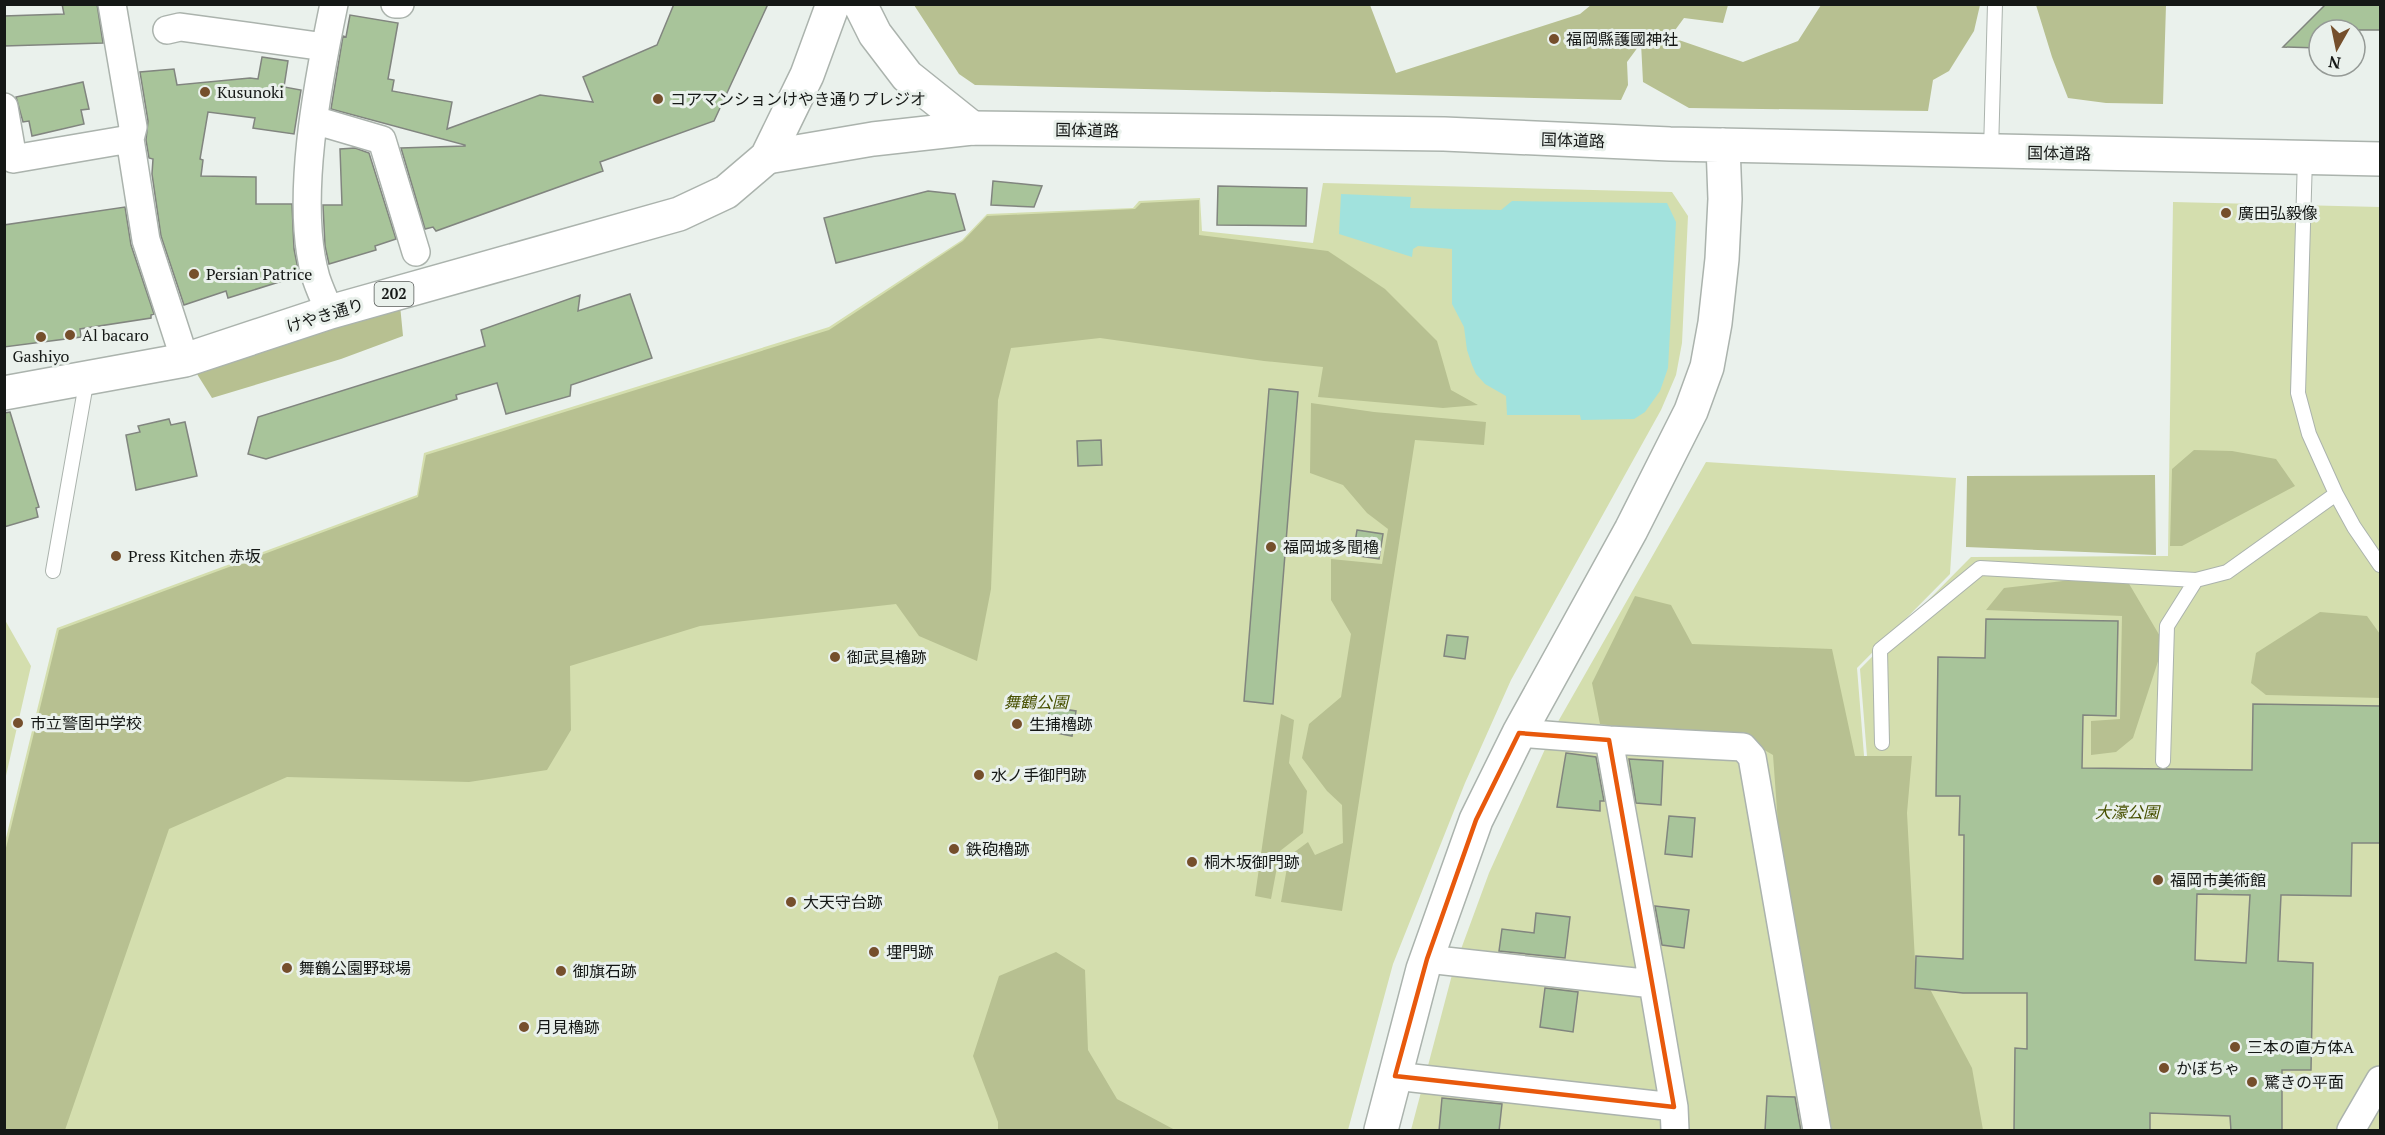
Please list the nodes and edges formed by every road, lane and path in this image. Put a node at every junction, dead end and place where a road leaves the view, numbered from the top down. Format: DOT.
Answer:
graph roads {
  1 [pos="112,4"];
  2 [pos="334,4"];
  3 [pos="395,4"];
  4 [pos="400,4"];
  5 [pos="833,4"];
  6 [pos="860,4"];
  7 [pos="1995,4"];
  8 [pos="167,30"];
  9 [pos="325,47"];
  10 [pos="4,107"];
  11 [pos="314,120"];
  12 [pos="972,128"];
  13 [pos="130,139"];
  14 [pos="1723,145"];
  15 [pos="1991,151"];
  16 [pos="767,156"];
  17 [pos="2306,158"];
  18 [pos="2380,159"];
  19 [pos="416,252"];
  20 [pos="330,312"];
  21 [pos="185,360"];
  22 [pos="87,378"];
  23 [pos="4,393"];
  24 [pos="2336,494"];
  25 [pos="2380,565"];
  26 [pos="53,571"];
  27 [pos="2196,580"];
  28 [pos="1519,733"];
  29 [pos="1609,740"];
  30 [pos="1882,743"];
  31 [pos="2163,761"];
  32 [pos="1427,959"];
  33 [pos="1653,984"];
  34 [pos="1395,1076"];
  35 [pos="2380,1080"];
  36 [pos="1674,1119"];
  37 [pos="1381,1131"];
  38 [pos="1817,1131"];
  39 [pos="2351,1131"];
  1 -- 13 [label="street"];
  2 -- 9 [label="street"];
  3 -- 4 [label="street"];
  5 -- 16 [label="main road, 202"];
  6 -- 12 [label="main road"];
  7 -- 15 [label="lane"];
  8 -- 9 [label="street"];
  9 -- 11 [label="street"];
  10 -- 13 [label="street"];
  11 -- 19 [label="street"];
  11 -- 20 [label="street"];
  12 -- 14 [label="main road, 国体道路"];
  12 -- 16 [label="main road, 国体道路"];
  13 -- 21 [label="street"];
  14 -- 15 [label="main road, 国体道路"];
  14 -- 28 [label="main road"];
  15 -- 17 [label="main road, 国体道路"];
  16 -- 20 [label="main road, けやき通り / 202"];
  17 -- 18 [label="main road, 国体道路"];
  17 -- 24 [label="lane"];
  20 -- 21 [label="main road, けやき通り / 202"];
  21 -- 22 [label="main road, けやき通り / 202"];
  22 -- 23 [label="main road, けやき通り / 202"];
  22 -- 26 [label="lane"];
  24 -- 25 [label="lane"];
  24 -- 27 [label="lane"];
  27 -- 30 [label="lane"];
  27 -- 31 [label="lane"];
  28 -- 29 [label="street"];
  28 -- 32 [label="main road"];
  29 -- 33 [label="street"];
  29 -- 38 [label="street"];
  32 -- 33 [label="street"];
  32 -- 34 [label="main road"];
  33 -- 36 [label="street"];
  34 -- 36 [label="street"];
  34 -- 37 [label="main road"];
  35 -- 39 [label="street"];
}
